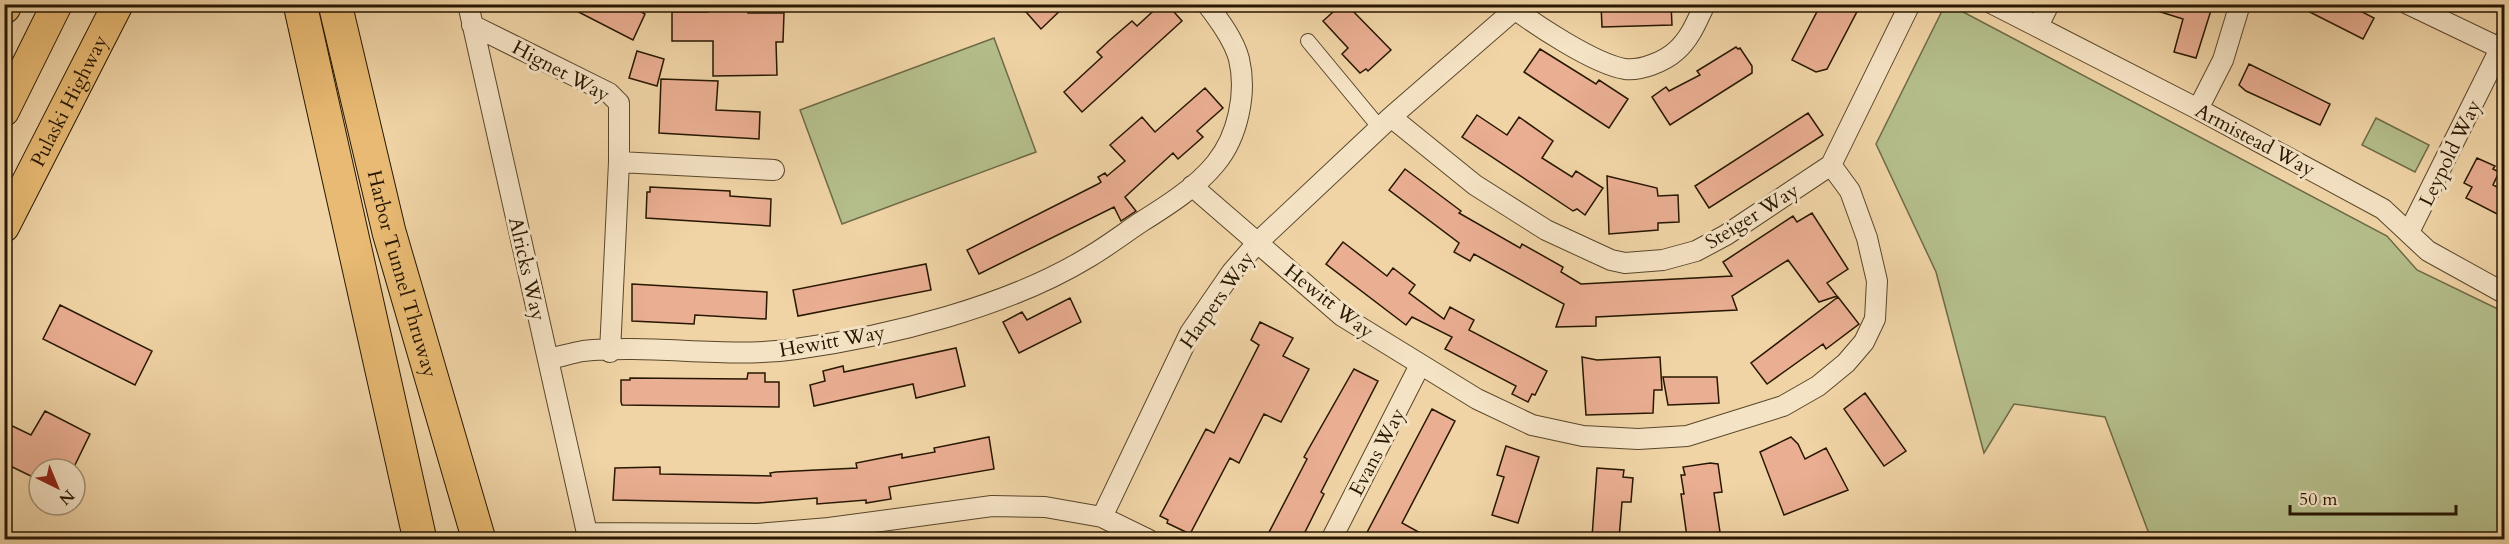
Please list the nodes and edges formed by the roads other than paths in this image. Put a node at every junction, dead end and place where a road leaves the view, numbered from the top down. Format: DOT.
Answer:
graph roads {
  1 [pos="57,4"];
  2 [pos="118,4"];
  3 [pos="300,4"];
  4 [pos="334,4"];
  5 [pos="468,4"];
  6 [pos="1207,4"];
  7 [pos="1705,4"];
  8 [pos="1910,4"];
  9 [pos="1993,4"];
  10 [pos="2049,4"];
  11 [pos="2241,4"];
  12 [pos="2408,4"];
  13 [pos="1515,6"];
  14 [pos="472,25"];
  15 [pos="2038,26"];
  16 [pos="1308,41"];
  17 [pos="2504,46"];
  18 [pos="2198,109"];
  19 [pos="4,111"];
  20 [pos="1385,122"];
  21 [pos="619,162"];
  22 [pos="1831,165"];
  23 [pos="774,170"];
  24 [pos="1192,186"];
  25 [pos="4,227"];
  26 [pos="2409,232"];
  27 [pos="1258,242"];
  28 [pos="2505,292"];
  29 [pos="609,352"];
  30 [pos="548,359"];
  31 [pos="1420,364"];
  32 [pos="1102,517"];
  33 [pos="420,540"];
  34 [pos="479,540"];
  35 [pos="1149,540"];
  36 [pos="1331,540"];
  1 -- 19 [label="main road"];
  2 -- 25 [label="main road, Pulaski Highway"];
  3 -- 33 [label="highway, Harbor Tunnel Thruway"];
  4 -- 34 [label="highway, Harbor Tunnel Thruway"];
  5 -- 14 [label="street, Alricks Way"];
  6 -- 24 [label="street"];
  7 -- 13 [label="street"];
  8 -- 22 [label="street"];
  9 -- 15 [label="street, Armistead Way"];
  10 -- 15 [label="street"];
  11 -- 18 [label="street"];
  12 -- 17 [label="street"];
  13 -- 20 [label="street, Harpers Way"];
  14 -- 21 [label="street, Hignet Way"];
  14 -- 30 [label="street, Alricks Way"];
  15 -- 18 [label="street, Armistead Way"];
  16 -- 20 [label="street, Steiger Way"];
  17 -- 26 [label="street, Leypold Way"];
  18 -- 26 [label="street, Armistead Way"];
  20 -- 22 [label="street, Steiger Way"];
  20 -- 27 [label="street, Harpers Way"];
  21 -- 23 [label="street"];
  21 -- 29 [label="street, Hignet Way"];
  22 -- 31 [label="street, Hewitt Way"];
  24 -- 27 [label="street, Hewitt Way"];
  24 -- 29 [label="street, Hewitt Way"];
  26 -- 28 [label="street, Armistead Way"];
  27 -- 31 [label="street, Hewitt Way"];
  27 -- 32 [label="street, Harpers Way"];
  29 -- 30 [label="street, Hewitt Way"];
  30 -- 32 [label="street, Alricks Way"];
  31 -- 36 [label="street, Evans Way"];
  32 -- 35 [label="street"];
}
